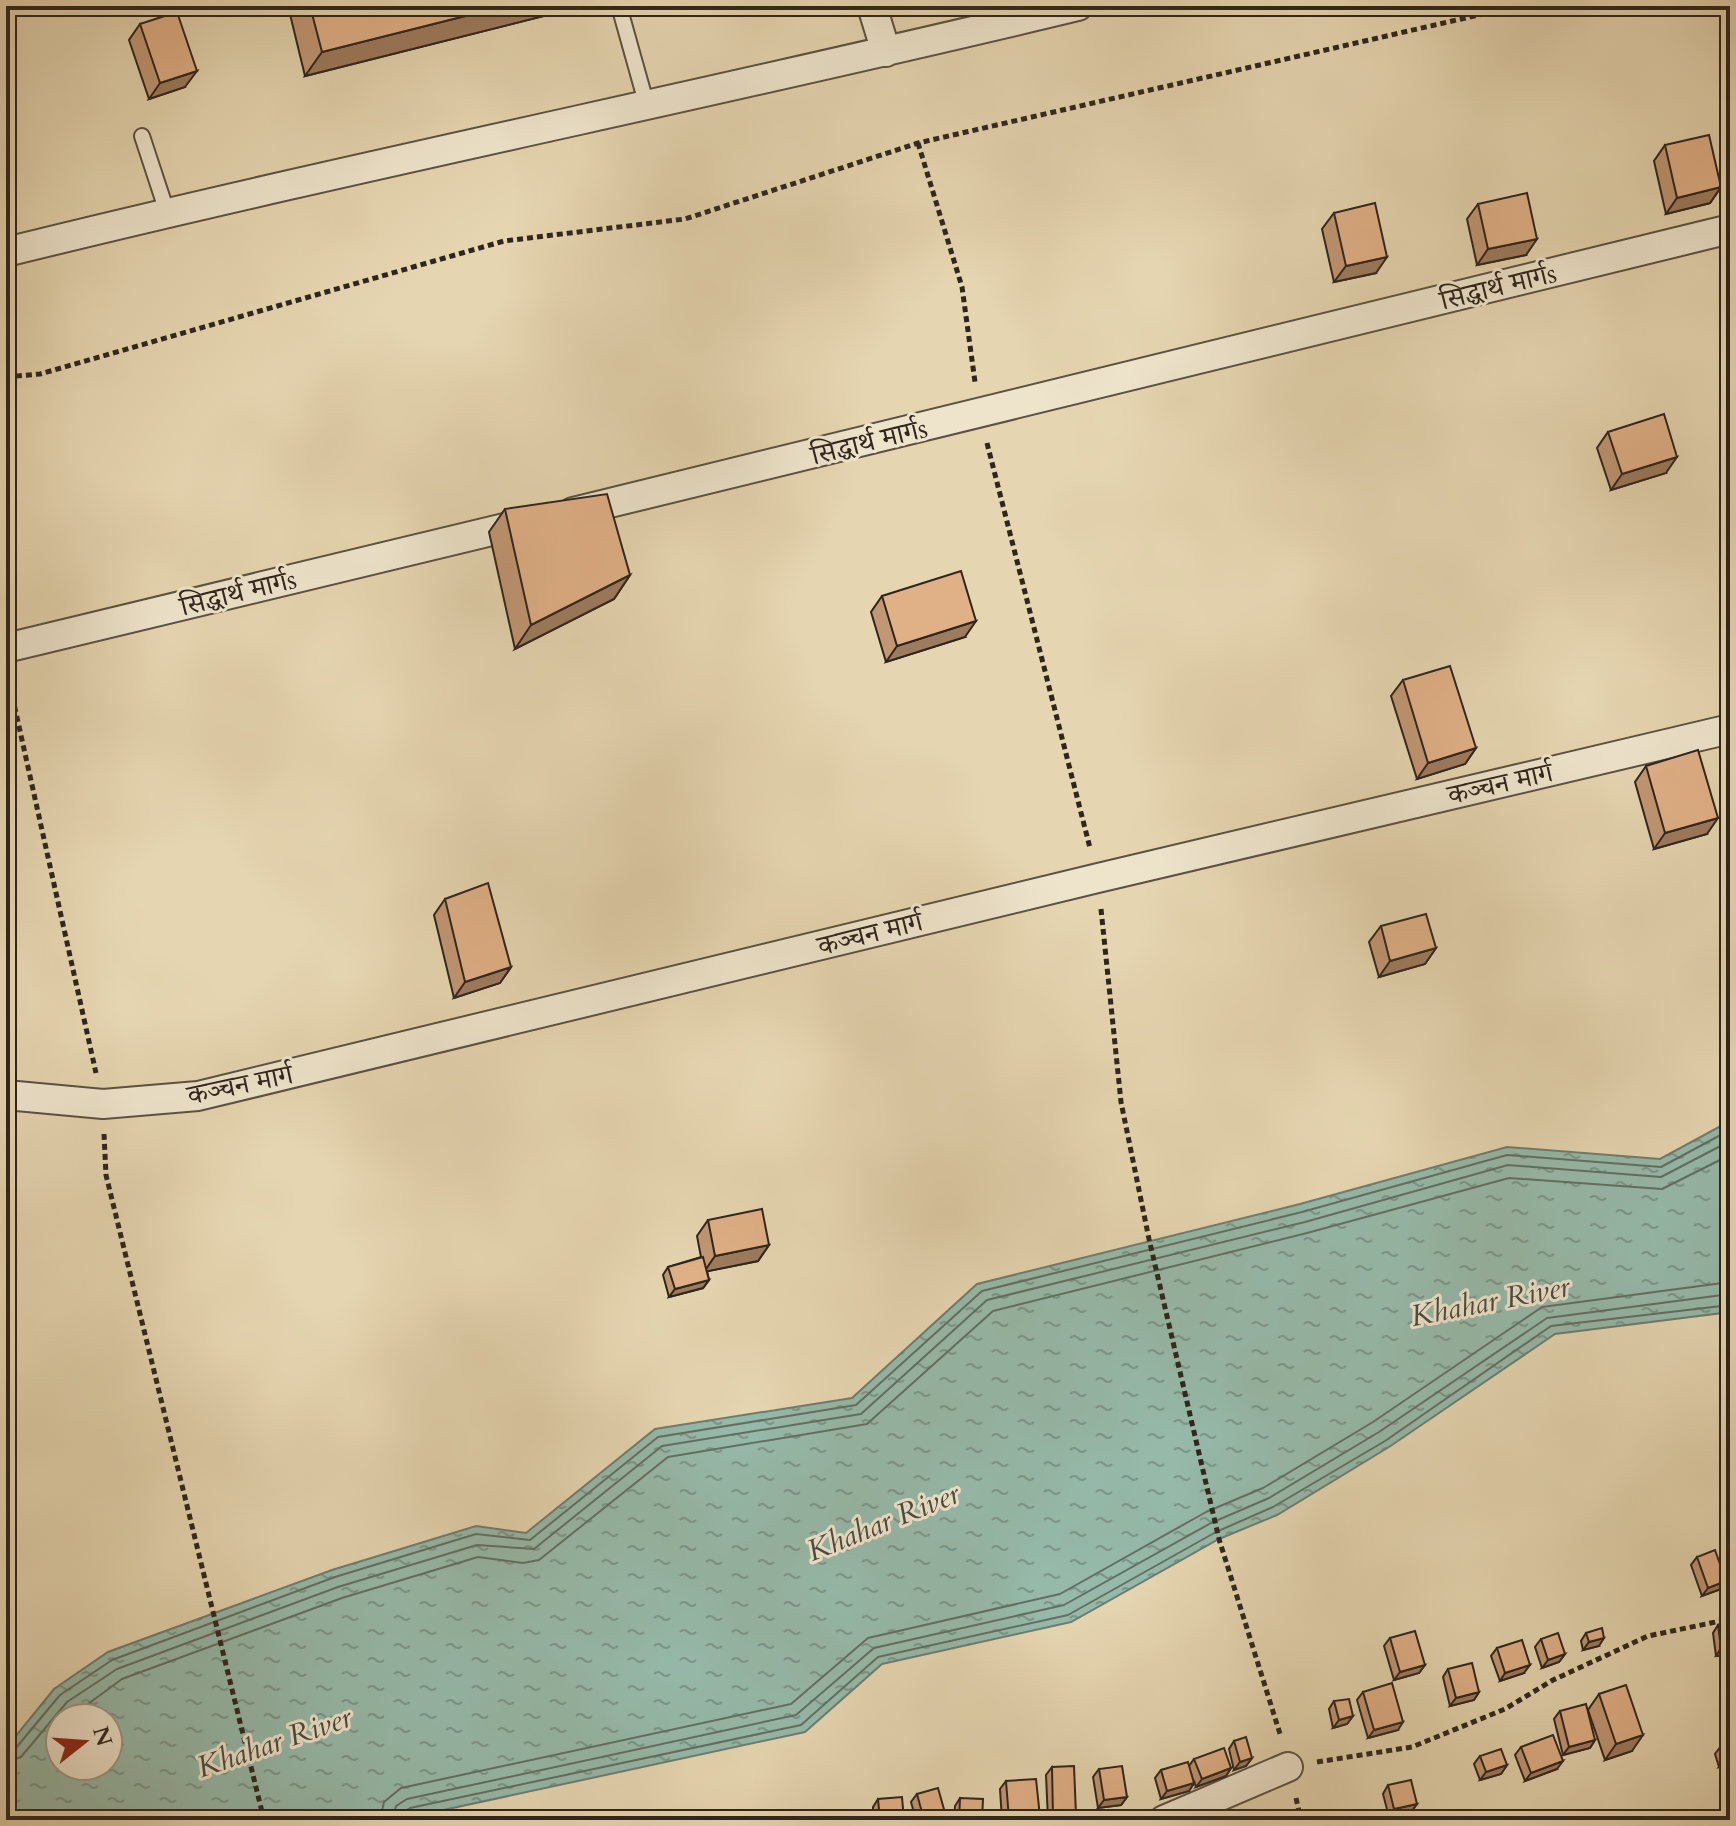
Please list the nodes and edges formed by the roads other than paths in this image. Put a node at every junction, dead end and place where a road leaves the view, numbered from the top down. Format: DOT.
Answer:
graph roads {
  1 [pos="619,6"];
  2 [pos="872,6"];
  3 [pos="1078,6"];
  4 [pos="886,52"];
  5 [pos="647,106"];
  6 [pos="142,136"];
  7 [pos="167,212"];
  8 [pos="1730,229"];
  9 [pos="6,252"];
  10 [pos="6,648"];
  11 [pos="1730,729"];
  12 [pos="6,1095"];
  13 [pos="1288,1767"];
  14 [pos="1164,1820"];
  1 -- 5 [label="lane"];
  2 -- 4 [label="street"];
  3 -- 4 [label="street"];
  4 -- 5 [label="street"];
  5 -- 7 [label="street"];
  6 -- 7 [label="lane"];
  7 -- 9 [label="street"];
  8 -- 10 [label="street, सिद्धार्थ मार्गs"];
  11 -- 12 [label="street, कञ्चन मार्ग"];
  13 -- 14 [label="street"];
}
